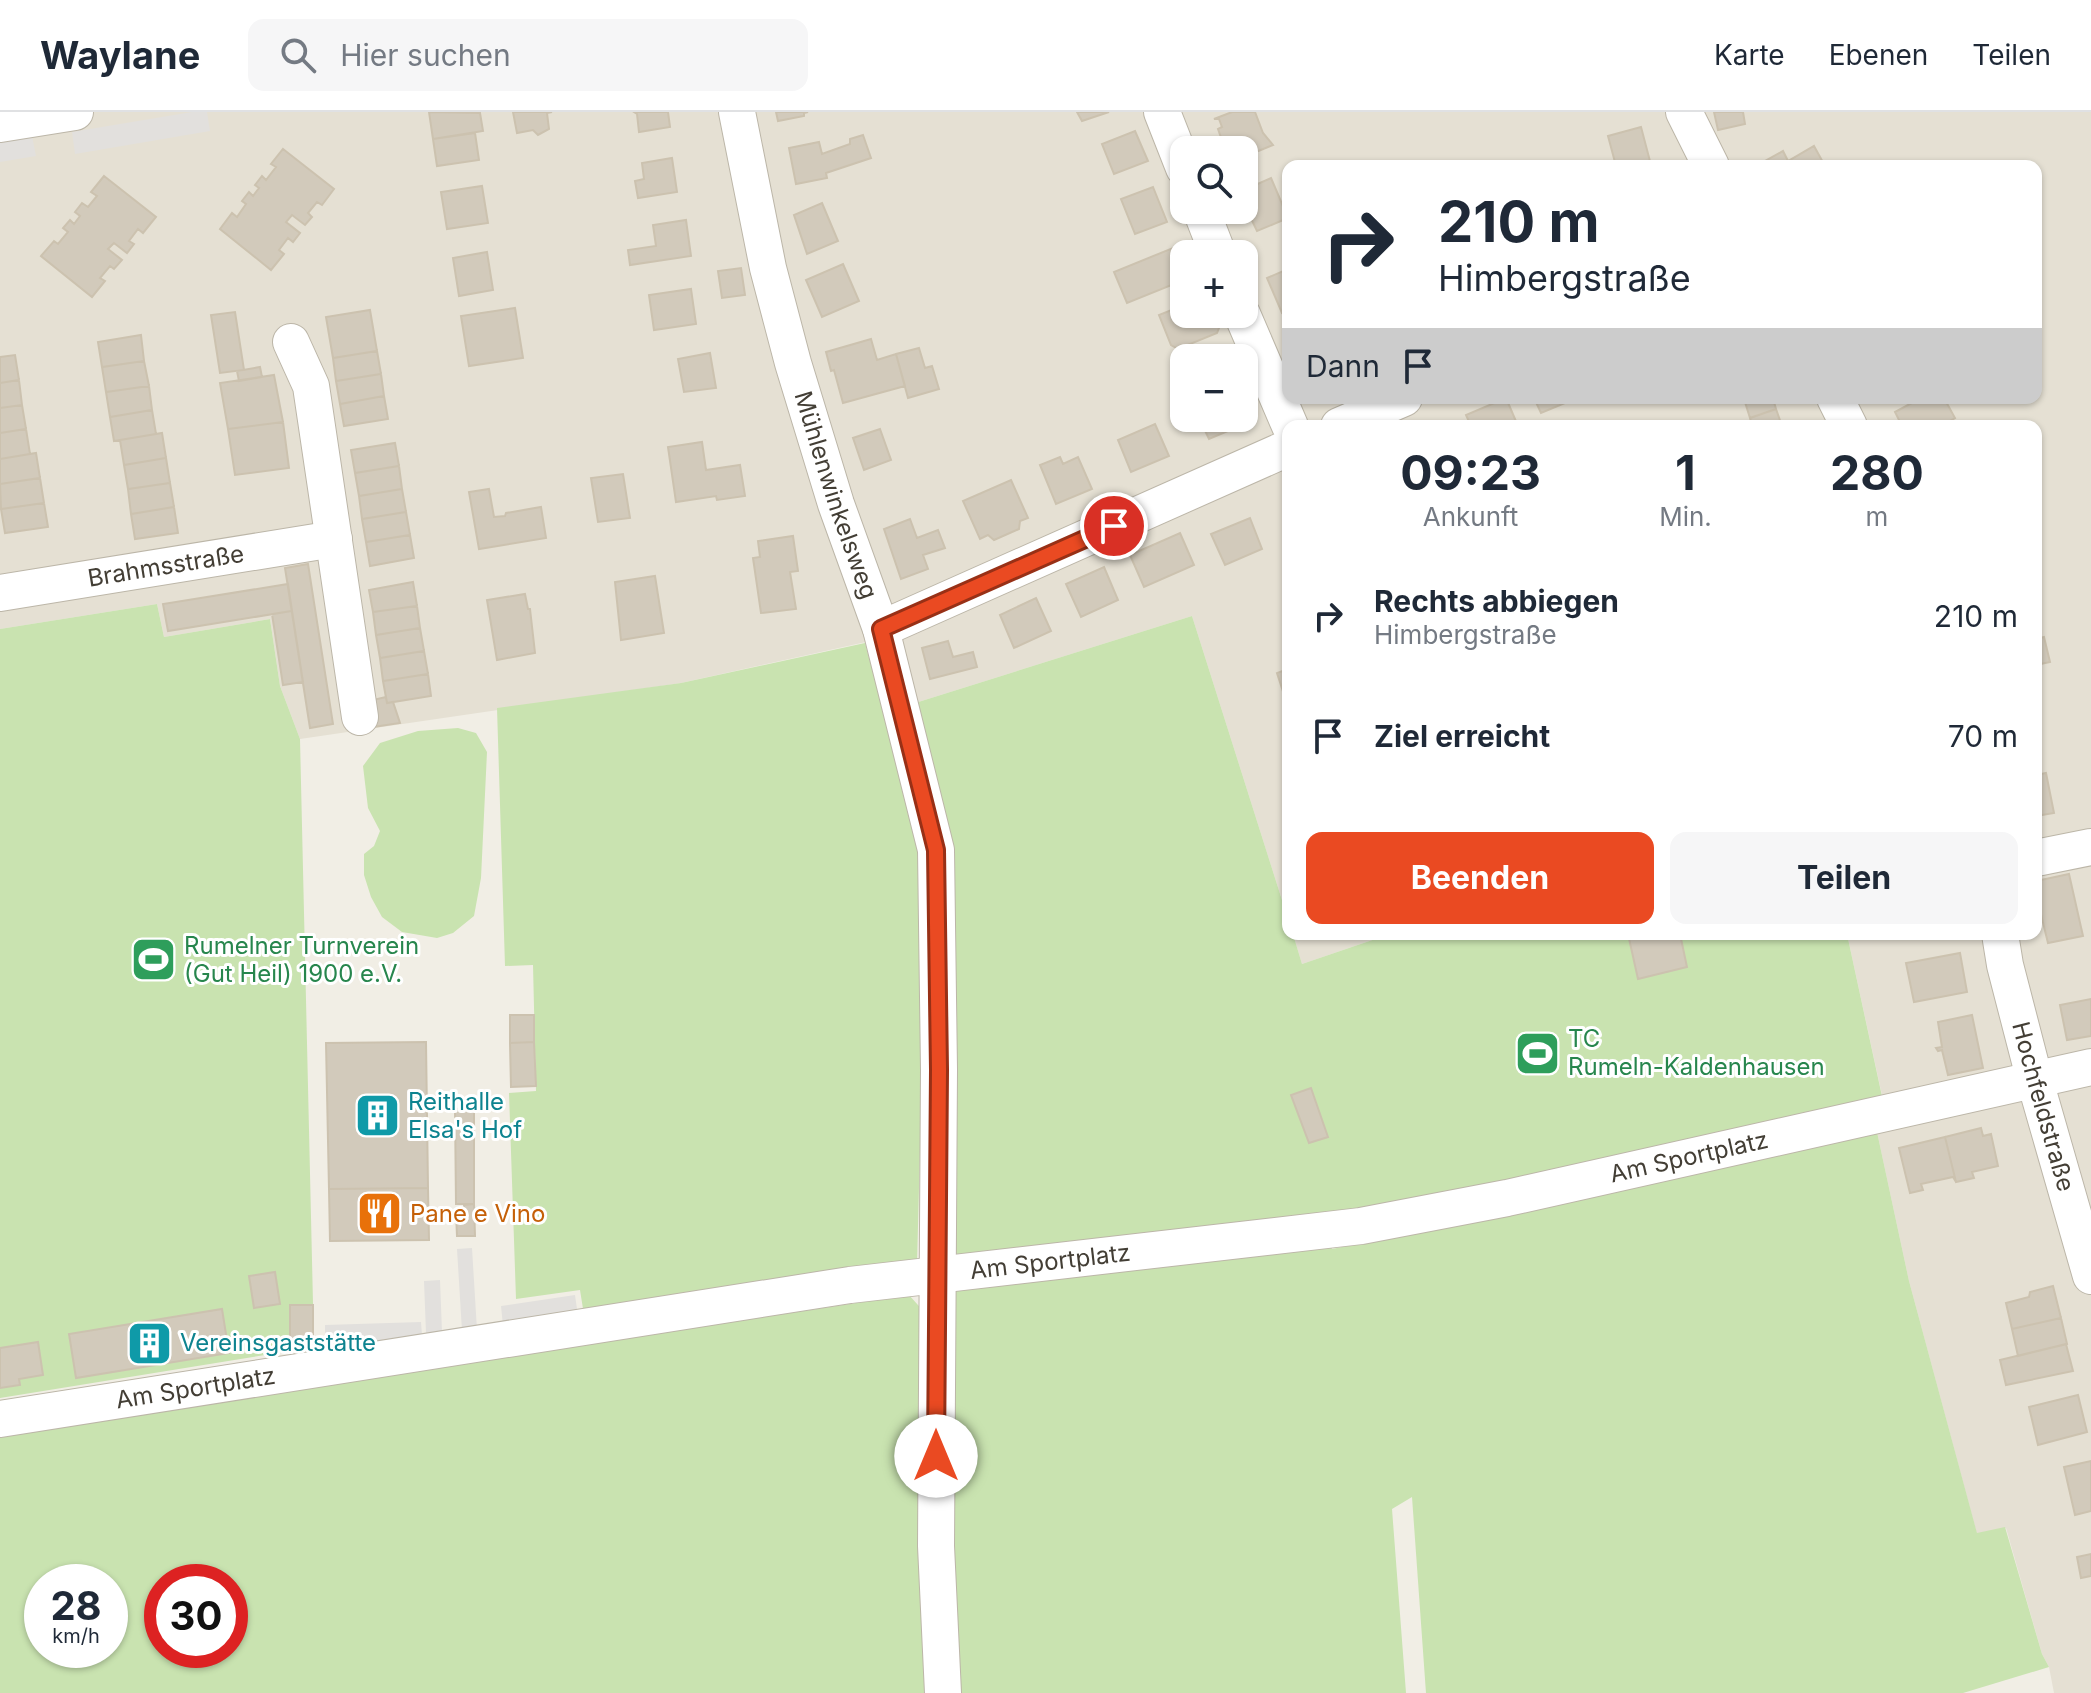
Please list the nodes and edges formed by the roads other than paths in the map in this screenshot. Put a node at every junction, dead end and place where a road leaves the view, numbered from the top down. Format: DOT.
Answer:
graph roads {
  1 [pos="75,112"];
  2 [pos="737,112"];
  3 [pos="1162,112"];
  4 [pos="1684,112"];
  5 [pos="0,124"];
  6 [pos="1171,136"];
  7 [pos="1708,160"];
  8 [pos="1248,328"];
  9 [pos="291,342"];
  10 [pos="1390,404"];
  11 [pos="1287,420"];
  12 [pos="1353,420"];
  13 [pos="1282,451"];
  14 [pos="334,539"];
  15 [pos="0,593"];
  16 [pos="881,629"];
  17 [pos="360,717"];
  18 [pos="2091,847"];
  19 [pos="2042,857"];
  20 [pos="2001,940"];
  21 [pos="2091,1067"];
  22 [pos="2035,1081"];
  23 [pos="2091,1276"];
  24 [pos="936,1277"];
  25 [pos="0,1419"];
  26 [pos="943,1693"];
  1 -- 5 [label="street"];
  2 -- 16 [label="street, Mühlenwinkelsweg"];
  3 -- 6 [label="street"];
  4 -- 7 [label="street"];
  8 -- 11 [label="street"];
  9 -- 14 [label="street"];
  10 -- 12 [label="street"];
  13 -- 16 [label="street"];
  14 -- 15 [label="street, Brahmsstraße"];
  14 -- 17 [label="street"];
  16 -- 24 [label="street, Mühlenwinkelsweg"];
  18 -- 19 [label="street"];
  20 -- 22 [label="street, Hochfeldstraße"];
  21 -- 22 [label="street, Am Sportplatz"];
  22 -- 23 [label="street, Hochfeldstraße"];
  22 -- 24 [label="street, Am Sportplatz"];
  24 -- 25 [label="street, Am Sportplatz"];
  24 -- 26 [label="street, Mühlenwinkelsweg"];
}
